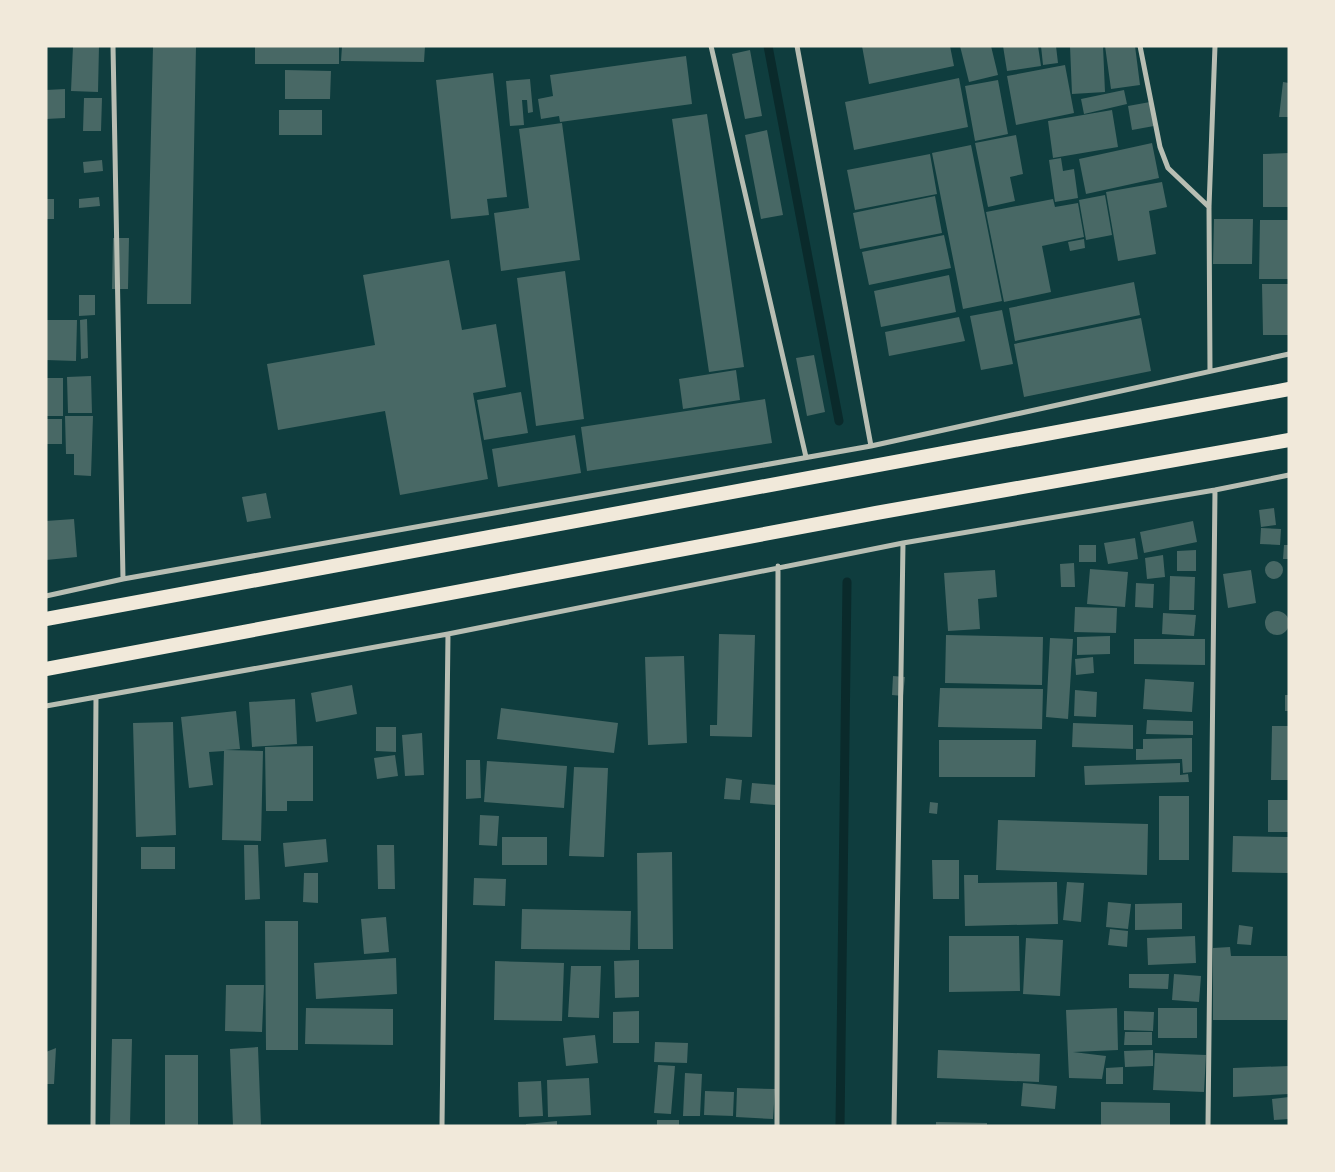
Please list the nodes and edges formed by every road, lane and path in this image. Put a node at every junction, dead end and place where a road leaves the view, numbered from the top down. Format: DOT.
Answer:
graph roads {
  1 [pos="113,46"];
  2 [pos="710,46"];
  3 [pos="797,46"];
  4 [pos="1140,46"];
  5 [pos="1215,46"];
  6 [pos="1209,207"];
  7 [pos="1289,354"];
  8 [pos="1210,371"];
  9 [pos="1289,389"];
  10 [pos="1289,440"];
  11 [pos="871,446"];
  12 [pos="806,457"];
  13 [pos="1289,475"];
  14 [pos="1215,490"];
  15 [pos="903,543"];
  16 [pos="778,566"];
  17 [pos="123,579"];
  18 [pos="46,596"];
  19 [pos="46,619"];
  20 [pos="448,634"];
  21 [pos="46,669"];
  22 [pos="96,697"];
  23 [pos="46,706"];
  24 [pos="93,1126"];
  25 [pos="442,1126"];
  26 [pos="777,1126"];
  27 [pos="894,1126"];
  28 [pos="1208,1126"];
  1 -- 17 [label="street"];
  2 -- 12 [label="street"];
  3 -- 11 [label="street"];
  4 -- 6 [label="street"];
  5 -- 6 [label="street"];
  6 -- 8 [label="street"];
  7 -- 8 [label="street"];
  8 -- 11 [label="street"];
  9 -- 19 [label="highway"];
  10 -- 21 [label="highway"];
  11 -- 12 [label="street"];
  12 -- 17 [label="street"];
  13 -- 14 [label="street"];
  14 -- 15 [label="street"];
  14 -- 28 [label="street"];
  15 -- 16 [label="street"];
  15 -- 27 [label="street"];
  16 -- 20 [label="street"];
  16 -- 26 [label="street"];
  17 -- 18 [label="street"];
  20 -- 22 [label="street"];
  20 -- 25 [label="street"];
  22 -- 23 [label="street"];
  22 -- 24 [label="street"];
}
